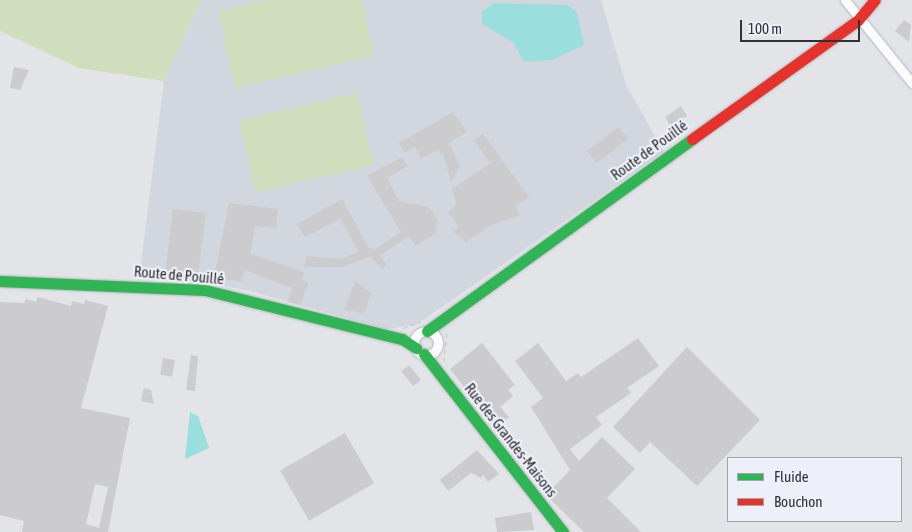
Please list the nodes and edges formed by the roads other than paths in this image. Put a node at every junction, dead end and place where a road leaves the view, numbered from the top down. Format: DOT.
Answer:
graph roads {
  1 [pos="845,0"];
  2 [pos="875,0"];
  3 [pos="858,20"];
  4 [pos="912,83"];
  5 [pos="3,283"];
  6 [pos="427,330"];
  7 [pos="398,334"];
  8 [pos="425,351"];
  9 [pos="563,532"];
  1 -- 3 [label="street"];
  2 -- 3 [label="street, Route de Pouillé"];
  3 -- 4 [label="street"];
  3 -- 6 [label="street, Route de Pouillé"];
  5 -- 7 [label="street, Route de Pouillé"];
  6 -- 7 [label="street, Route de Pouillé"];
  6 -- 8 [label="street"];
  6 -- 8 [label="street"];
  7 -- 8 [label="street, Route de Pouillé"];
  8 -- 9 [label="street, Rue des Grandes-Maisons"];
}
